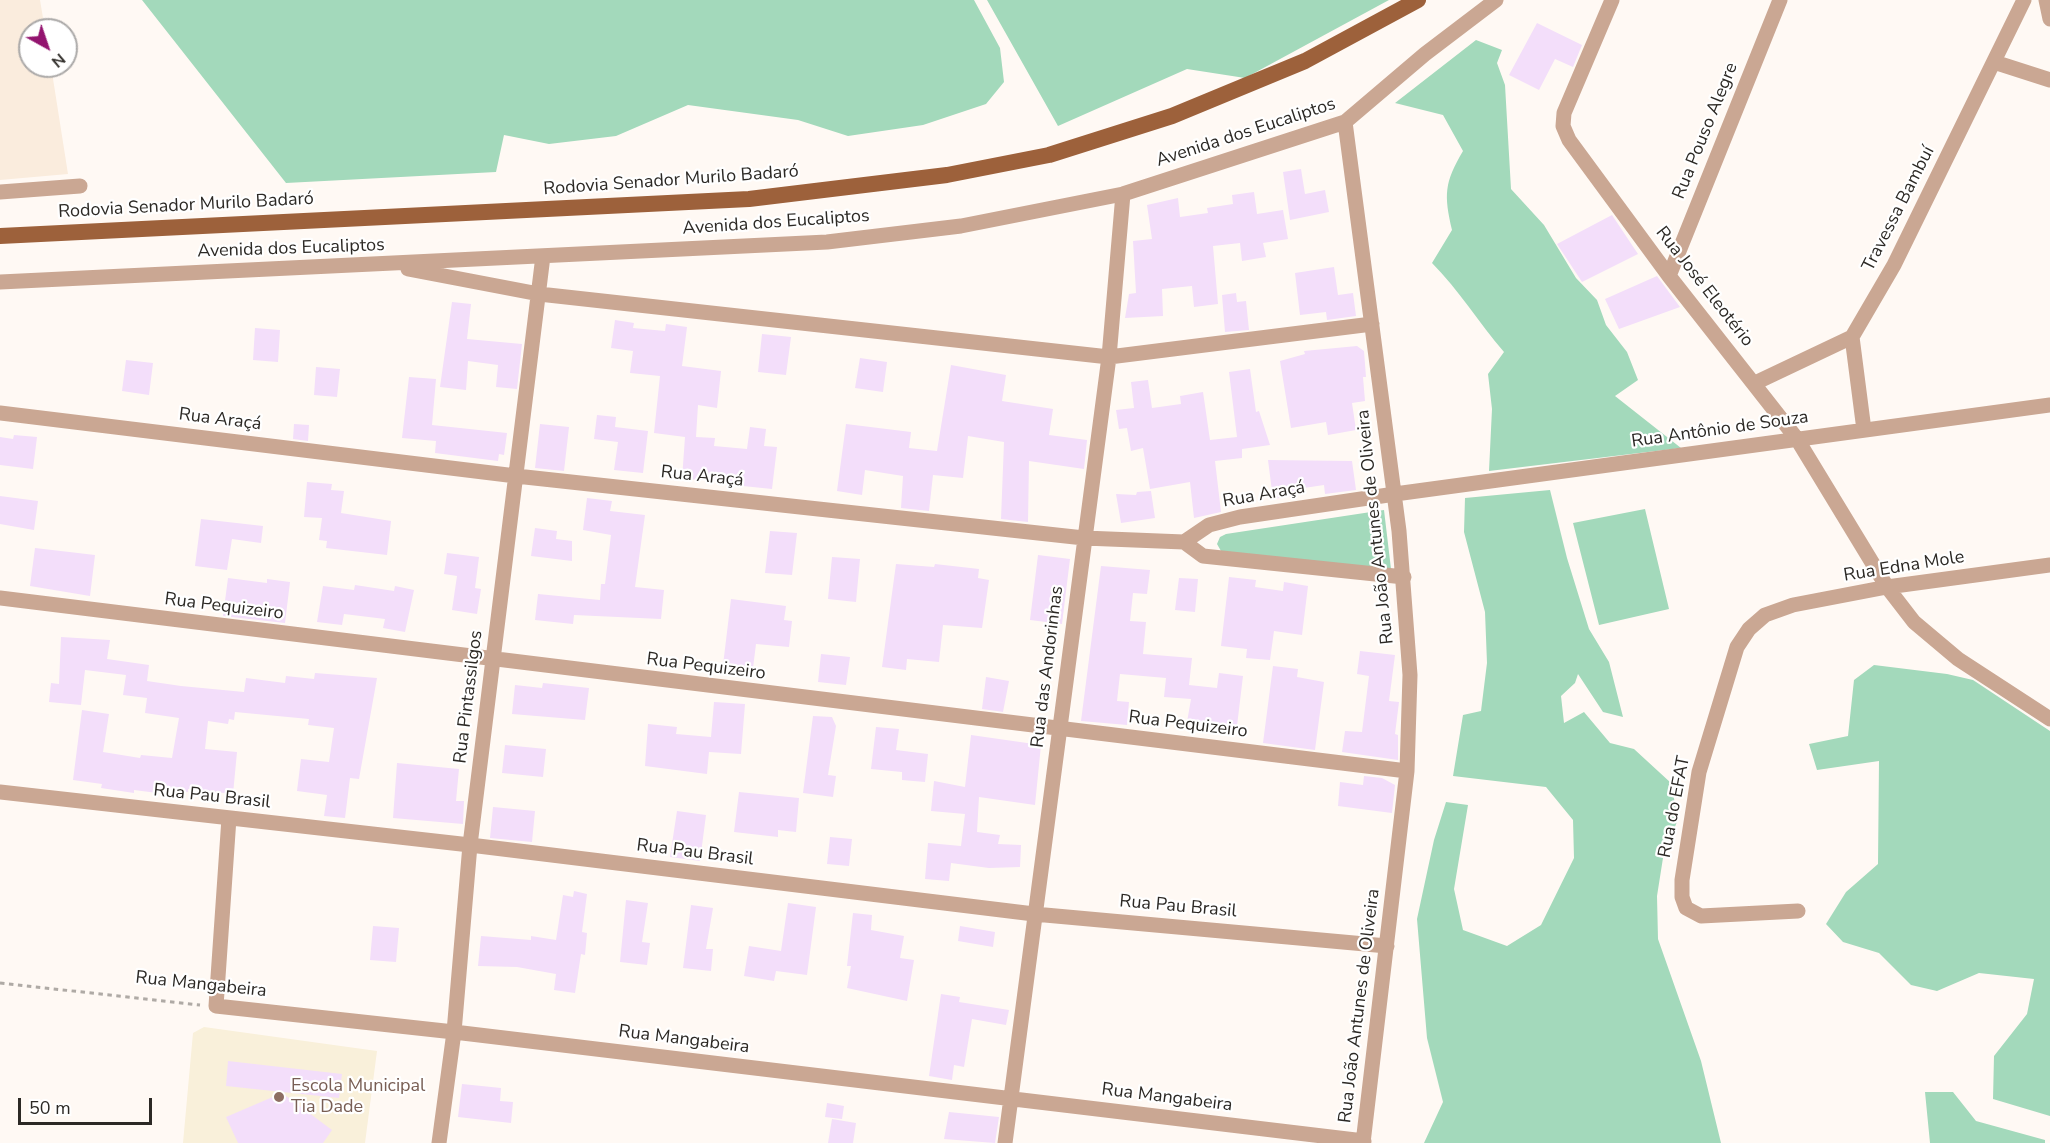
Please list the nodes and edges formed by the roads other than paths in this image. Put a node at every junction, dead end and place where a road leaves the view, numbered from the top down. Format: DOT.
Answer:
graph roads {
  1 [pos="1418,0"];
  2 [pos="1496,0"];
  3 [pos="1612,0"];
  4 [pos="1780,0"];
  5 [pos="2024,0"];
  6 [pos="2046,0"];
  7 [pos="2050,19"];
  8 [pos="1994,62"];
  9 [pos="2050,80"];
  10 [pos="1345,122"];
  11 [pos="80,186"];
  12 [pos="0,192"];
  13 [pos="1123,194"];
  14 [pos="0,236"];
  15 [pos="543,256"];
  16 [pos="385,265"];
  17 [pos="1669,276"];
  18 [pos="0,282"];
  19 [pos="539,294"];
  20 [pos="1372,324"];
  21 [pos="1852,337"];
  22 [pos="1109,357"];
  23 [pos="1755,383"];
  24 [pos="2050,405"];
  25 [pos="0,413"];
  26 [pos="1864,430"];
  27 [pos="1797,439"];
  28 [pos="516,476"];
  29 [pos="1395,494"];
  30 [pos="1084,538"];
  31 [pos="1184,542"];
  32 [pos="2050,565"];
  33 [pos="1404,577"];
  34 [pos="1887,587"];
  35 [pos="0,598"];
  36 [pos="1765,615"];
  37 [pos="493,661"];
  38 [pos="2050,719"];
  39 [pos="1061,730"];
  40 [pos="1407,771"];
  41 [pos="0,792"];
  42 [pos="229,818"];
  43 [pos="470,845"];
  44 [pos="1798,911"];
  45 [pos="1034,914"];
  46 [pos="1386,946"];
  47 [pos="454,1032"];
  48 [pos="1010,1100"];
  49 [pos="1364,1142"];
  50 [pos="440,1143"];
  51 [pos="1005,1143"];
  1 -- 14 [label="main road, Rodovia Senador Murilo Badaró"];
  2 -- 10 [label="street, Avenida dos Eucaliptos"];
  3 -- 17 [label="street, Rua José Eleotério"];
  4 -- 17 [label="street, Rua Pouso Alegre"];
  5 -- 8 [label="street, Travessa Bambuí"];
  6 -- 7 [label="street"];
  8 -- 9 [label="street"];
  8 -- 21 [label="street, Travessa Bambuí"];
  10 -- 13 [label="street, Avenida dos Eucaliptos"];
  10 -- 20 [label="street, Rua João Antunes de Oliveira"];
  11 -- 12 [label="street"];
  13 -- 15 [label="street, Avenida dos Eucaliptos"];
  13 -- 22 [label="street, Rua das Andorinhas"];
  15 -- 16 [label="street, Avenida dos Eucaliptos"];
  15 -- 19 [label="street, Rua Pintassilgos"];
  16 -- 18 [label="street, Avenida dos Eucaliptos"];
  16 -- 19 [label="street"];
  17 -- 23 [label="street, Rua José Eleotério"];
  19 -- 22 [label="street"];
  19 -- 28 [label="street, Rua Pintassilgos"];
  20 -- 22 [label="street"];
  20 -- 29 [label="street, Rua João Antunes de Oliveira"];
  21 -- 23 [label="street"];
  21 -- 26 [label="street"];
  22 -- 30 [label="street, Rua das Andorinhas"];
  23 -- 27 [label="street, Rua José Eleotério"];
  24 -- 26 [label="street, Rua Antônio de Souza"];
  25 -- 28 [label="street, Rua Araçá"];
  26 -- 27 [label="street, Rua Antônio de Souza"];
  27 -- 29 [label="street, Rua Antônio de Souza"];
  27 -- 34 [label="street, Rua José Eleotério"];
  28 -- 30 [label="street, Rua Araçá"];
  28 -- 37 [label="street, Rua Pintassilgos"];
  29 -- 31 [label="street, Rua Araçá"];
  29 -- 33 [label="street, Rua João Antunes de Oliveira"];
  30 -- 31 [label="street, Rua Araçá"];
  30 -- 39 [label="street, Rua das Andorinhas"];
  31 -- 33 [label="street"];
  32 -- 34 [label="street, Rua Edna Mole"];
  33 -- 40 [label="street, Rua João Antunes de Oliveira"];
  34 -- 36 [label="street, Rua Edna Mole"];
  34 -- 38 [label="street, Rua José Eleotério"];
  35 -- 37 [label="street, Rua Pequizeiro"];
  36 -- 44 [label="street, Rua do EFAT"];
  37 -- 39 [label="street, Rua Pequizeiro"];
  37 -- 43 [label="street, Rua Pintassilgos"];
  39 -- 40 [label="street, Rua Pequizeiro"];
  39 -- 45 [label="street, Rua das Andorinhas"];
  40 -- 46 [label="street, Rua João Antunes de Oliveira"];
  41 -- 42 [label="street, Rua Pau Brasil"];
  42 -- 43 [label="street, Rua Pau Brasil"];
  42 -- 47 [label="street, Rua Mangabeira"];
  43 -- 45 [label="street, Rua Pau Brasil"];
  43 -- 47 [label="street, Rua Pintassilgos"];
  45 -- 46 [label="street, Rua Pau Brasil"];
  45 -- 48 [label="street, Rua das Andorinhas"];
  46 -- 49 [label="street, Rua João Antunes de Oliveira"];
  47 -- 48 [label="street, Rua Mangabeira"];
  47 -- 50 [label="street, Rua Pintassilgos"];
  48 -- 49 [label="street, Rua Mangabeira"];
  48 -- 51 [label="street, Rua das Andorinhas"];
}
